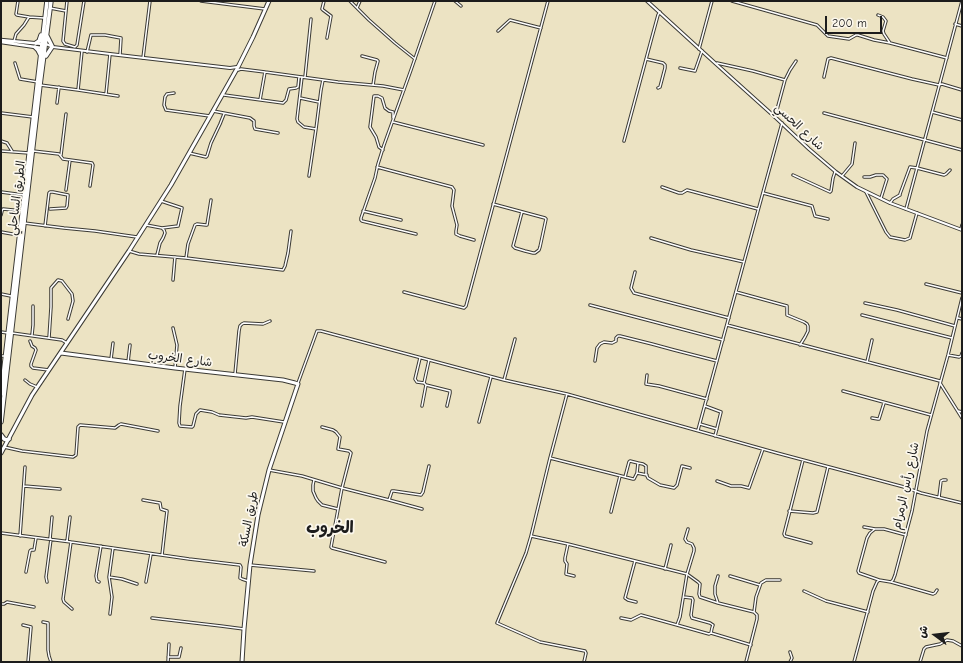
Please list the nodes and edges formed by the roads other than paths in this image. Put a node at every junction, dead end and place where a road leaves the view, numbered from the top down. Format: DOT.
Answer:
graph roads {
  1 [pos="18,1"];
  2 [pos="47,1"];
  3 [pos="51,1"];
  4 [pos="67,1"];
  5 [pos="84,1"];
  6 [pos="150,1"];
  7 [pos="201,1"];
  8 [pos="269,1"];
  9 [pos="324,1"];
  10 [pos="350,1"];
  11 [pos="360,1"];
  12 [pos="435,1"];
  13 [pos="455,1"];
  14 [pos="548,1"];
  15 [pos="647,1"];
  16 [pos="712,1"];
  17 [pos="732,1"];
  18 [pos="962,1"];
  19 [pos="461,6"];
  20 [pos="50,8"];
  21 [pos="357,8"];
  22 [pos="266,9"];
  23 [pos="66,11"];
  24 [pos="660,12"];
  25 [pos="878,15"];
  26 [pos="29,17"];
  27 [pos="45,18"];
  28 [pos="312,19"];
  29 [pos="955,24"];
  30 [pos="962,26"];
  31 [pos="541,28"];
  32 [pos="44,31"];
  33 [pos="498,31"];
  34 [pos="47,36"];
  35 [pos="327,38"];
  36 [pos="1,41"];
  37 [pos="14,41"];
  38 [pos="890,43"];
  39 [pos="35,45"];
  40 [pos="44,46"];
  41 [pos="52,47"];
  42 [pos="700,50"];
  43 [pos="82,51"];
  44 [pos="87,52"];
  45 [pos="110,54"];
  46 [pos="120,56"];
  47 [pos="362,56"];
  48 [pos="42,57"];
  49 [pos="143,58"];
  50 [pos="415,58"];
  51 [pos="947,58"];
  52 [pos="646,59"];
  53 [pos="796,61"];
  54 [pos="15,63"];
  55 [pos="715,63"];
  56 [pos="238,67"];
  57 [pos="230,68"];
  58 [pos="680,68"];
  59 [pos="236,71"];
  60 [pos="265,72"];
  61 [pos="233,76"];
  62 [pos="302,77"];
  63 [pos="824,77"];
  64 [pos="323,80"];
  65 [pos="785,80"];
  66 [pos="39,83"];
  67 [pos="372,85"];
  68 [pos="939,85"];
  69 [pos="59,87"];
  70 [pos="658,88"];
  71 [pos="78,90"];
  72 [pos="404,90"];
  73 [pos="962,90"];
  74 [pos="174,93"];
  75 [pos="106,94"];
  76 [pos="222,94"];
  77 [pos="118,96"];
  78 [pos="300,98"];
  79 [pos="260,100"];
  80 [pos="319,102"];
  81 [pos="57,103"];
  82 [pos="212,111"];
  83 [pos="932,112"];
  84 [pos="1,113"];
  85 [pos="224,113"];
  86 [pos="824,113"];
  87 [pos="66,114"];
  88 [pos="210,116"];
  89 [pos="33,117"];
  90 [pos="775,117"];
  91 [pos="962,120"];
  92 [pos="393,121"];
  93 [pos="782,123"];
  94 [pos="316,129"];
  95 [pos="278,134"];
  96 [pos="925,140"];
  97 [pos="1,141"];
  98 [pos="624,141"];
  99 [pos="855,143"];
  100 [pos="483,145"];
  101 [pos="383,150"];
  102 [pos="962,150"];
  103 [pos="1,151"];
  104 [pos="13,152"];
  105 [pos="31,152"];
  106 [pos="189,153"];
  107 [pos="60,155"];
  108 [pos="70,160"];
  109 [pos="377,167"];
  110 [pos="917,168"];
  111 [pos="950,170"];
  112 [pos="836,172"];
  113 [pos="793,175"];
  114 [pos="309,176"];
  115 [pos="842,176"];
  116 [pos="864,177"];
  117 [pos="90,186"];
  118 [pos="662,187"];
  119 [pos="66,190"];
  120 [pos="1,192"];
  121 [pos="866,192"];
  122 [pos="763,193"];
  123 [pos="24,194"];
  124 [pos="880,198"];
  125 [pos="211,200"];
  126 [pos="161,201"];
  127 [pos="890,203"];
  128 [pos="493,204"];
  129 [pos="50,209"];
  130 [pos="758,209"];
  131 [pos="906,209"];
  132 [pos="22,211"];
  133 [pos="363,211"];
  134 [pos="522,212"];
  135 [pos="917,213"];
  136 [pos="1,215"];
  137 [pos="828,219"];
  138 [pos="401,220"];
  139 [pos="24,223"];
  140 [pos="145,225"];
  141 [pos="962,225"];
  142 [pos="45,226"];
  143 [pos="162,228"];
  144 [pos="961,230"];
  145 [pos="291,231"];
  146 [pos="1,232"];
  147 [pos="416,234"];
  148 [pos="20,235"];
  149 [pos="137,237"];
  150 [pos="651,238"];
  151 [pos="474,240"];
  152 [pos="129,251"];
  153 [pos="156,255"];
  154 [pos="175,257"];
  155 [pos="186,258"];
  156 [pos="744,262"];
  157 [pos="635,272"];
  158 [pos="173,280"];
  159 [pos="926,284"];
  160 [pos="404,292"];
  161 [pos="736,292"];
  162 [pos="962,292"];
  163 [pos="1,294"];
  164 [pos="13,297"];
  165 [pos="962,298"];
  166 [pos="864,303"];
  167 [pos="590,304"];
  168 [pos="33,306"];
  169 [pos="862,315"];
  170 [pos="729,318"];
  171 [pos="958,318"];
  172 [pos="68,319"];
  173 [pos="962,319"];
  174 [pos="270,321"];
  175 [pos="727,325"];
  176 [pos="956,326"];
  177 [pos="173,328"];
  178 [pos="1,332"];
  179 [pos="10,333"];
  180 [pos="32,336"];
  181 [pos="49,338"];
  182 [pos="952,338"];
  183 [pos="515,339"];
  184 [pos="723,340"];
  185 [pos="872,340"];
  186 [pos="30,341"];
  187 [pos="67,343"];
  188 [pos="113,343"];
  189 [pos="800,344"];
  190 [pos="130,345"];
  191 [pos="61,353"];
  192 [pos="962,353"];
  193 [pos="948,355"];
  194 [pos="3,356"];
  195 [pos="420,358"];
  196 [pos="111,359"];
  197 [pos="429,360"];
  198 [pos="6,361"];
  199 [pos="595,361"];
  200 [pos="128,362"];
  201 [pos="717,362"];
  202 [pos="867,362"];
  203 [pos="175,368"];
  204 [pos="185,369"];
  205 [pos="49,370"];
  206 [pos="235,374"];
  207 [pos="647,375"];
  208 [pos="492,377"];
  209 [pos="25,380"];
  210 [pos="504,380"];
  211 [pos="940,382"];
  212 [pos="424,383"];
  213 [pos="297,384"];
  214 [pos="426,385"];
  215 [pos="38,387"];
  216 [pos="843,391"];
  217 [pos="1,394"];
  218 [pos="567,394"];
  219 [pos="707,399"];
  220 [pos="884,403"];
  221 [pos="422,406"];
  222 [pos="447,406"];
  223 [pos="705,406"];
  224 [pos="958,411"];
  225 [pos="962,412"];
  226 [pos="931,415"];
  227 [pos="872,418"];
  228 [pos="962,418"];
  229 [pos="1,422"];
  230 [pos="285,422"];
  231 [pos="480,422"];
  232 [pos="700,424"];
  233 [pos="322,427"];
  234 [pos="717,429"];
  235 [pos="698,430"];
  236 [pos="158,431"];
  237 [pos="1,435"];
  238 [pos="715,436"];
  239 [pos="9,439"];
  240 [pos="4,447"];
  241 [pos="763,449"];
  242 [pos="1,453"];
  243 [pos="550,458"];
  244 [pos="802,460"];
  245 [pos="638,463"];
  246 [pos="429,466"];
  247 [pos="25,467"];
  248 [pos="828,467"];
  249 [pos="690,468"];
  250 [pos="269,470"];
  251 [pos="637,473"];
  252 [pos="647,475"];
  253 [pos="620,476"];
  254 [pos="624,477"];
  255 [pos="314,480"];
  256 [pos="946,480"];
  257 [pos="716,482"];
  258 [pos="24,486"];
  259 [pos="342,488"];
  260 [pos="60,489"];
  261 [pos="916,491"];
  262 [pos="940,497"];
  263 [pos="143,500"];
  264 [pos="389,500"];
  265 [pos="962,503"];
  266 [pos="338,509"];
  267 [pos="422,509"];
  268 [pos="789,511"];
  269 [pos="611,512"];
  270 [pos="52,517"];
  271 [pos="70,517"];
  272 [pos="864,527"];
  273 [pos="688,529"];
  274 [pos="875,529"];
  275 [pos="1,533"];
  276 [pos="906,535"];
  277 [pos="20,536"];
  278 [pos="531,536"];
  279 [pos="36,538"];
  280 [pos="50,539"];
  281 [pos="67,541"];
  282 [pos="71,542"];
  283 [pos="811,543"];
  284 [pos="568,544"];
  285 [pos="671,545"];
  286 [pos="101,546"];
  287 [pos="114,548"];
  288 [pos="151,554"];
  289 [pos="162,556"];
  290 [pos="635,561"];
  291 [pos="385,562"];
  292 [pos="250,565"];
  293 [pos="665,569"];
  294 [pos="314,571"];
  295 [pos="26,572"];
  296 [pos="687,574"];
  297 [pos="574,576"];
  298 [pos="718,576"];
  299 [pos="730,576"];
  300 [pos="109,577"];
  301 [pos="780,580"];
  302 [pos="879,580"];
  303 [pos="248,581"];
  304 [pos="47,582"];
  305 [pos="99,582"];
  306 [pos="146,582"];
  307 [pos="889,582"];
  308 [pos="137,584"];
  309 [pos="760,585"];
  310 [pos="937,590"];
  311 [pos="804,591"];
  312 [pos="683,597"];
  313 [pos="636,602"];
  314 [pos="718,603"];
  315 [pos="1,604"];
  316 [pos="34,607"];
  317 [pos="72,609"];
  318 [pos="754,612"];
  319 [pos="868,612"];
  320 [pos="110,614"];
  321 [pos="152,618"];
  322 [pos="621,618"];
  323 [pos="43,622"];
  324 [pos="677,624"];
  325 [pos="23,625"];
  326 [pos="244,629"];
  327 [pos="711,633"];
  328 [pos="169,644"];
  329 [pos="751,645"];
  330 [pos="962,646"];
  331 [pos="181,648"];
  332 [pos="790,652"];
  333 [pos="168,657"];
  334 [pos="28,662"];
  335 [pos="50,662"];
  336 [pos="168,662"];
  337 [pos="242,662"];
  338 [pos="584,662"];
  339 [pos="746,662"];
  340 [pos="790,662"];
  341 [pos="854,662"];
  342 [pos="920,662"];
  1 -- 26 [label="street"];
  2 -- 27 [label="highway, الطريق الساحلي"];
  3 -- 20 [label="highway, الطريق الساحلي"];
  4 -- 23 [label="street"];
  5 -- 23 [label="street"];
  6 -- 49 [label="street"];
  7 -- 22 [label="street"];
  8 -- 22 [label="main road"];
  9 -- 35 [label="street"];
  10 -- 21 [label="street"];
  11 -- 21 [label="street"];
  12 -- 50 [label="street"];
  13 -- 19 [label="street"];
  14 -- 31 [label="street"];
  15 -- 24 [label="street, شارع الحسي"];
  16 -- 42 [label="street"];
  17 -- 38 [label="street"];
  18 -- 29 [label="street"];
  20 -- 23 [label="street"];
  20 -- 34 [label="highway, الطريق الساحلي"];
  21 -- 50 [label="street"];
  22 -- 56 [label="main road"];
  24 -- 42 [label="street, شارع الحسي"];
  24 -- 52 [label="street"];
  25 -- 38 [label="street"];
  26 -- 27 [label="street"];
  26 -- 37 [label="street"];
  27 -- 32 [label="highway, الطريق الساحلي"];
  28 -- 62 [label="street"];
  29 -- 30 [label="street"];
  29 -- 51 [label="street"];
  31 -- 33 [label="street"];
  31 -- 128 [label="street"];
  32 -- 39 [label="highway"];
  32 -- 40 [label="highway, الطريق الساحلي"];
  34 -- 40 [label="highway, الطريق الساحلي"];
  34 -- 41 [label="highway"];
  36 -- 37 [label="main road"];
  36 -- 39 [label="main road"];
  37 -- 39 [label="main road"];
  38 -- 51 [label="street"];
  39 -- 40 [label="main road"];
  39 -- 48 [label="highway"];
  40 -- 41 [label="street"];
  40 -- 48 [label="highway, الطريق الساحلي"];
  41 -- 43 [label="street"];
  41 -- 48 [label="highway"];
  42 -- 55 [label="street, شارع الحسي"];
  42 -- 58 [label="street"];
  43 -- 44 [label="street"];
  43 -- 71 [label="street"];
  44 -- 45 [label="street"];
  44 -- 46 [label="street"];
  45 -- 46 [label="street"];
  45 -- 75 [label="street"];
  46 -- 49 [label="street"];
  47 -- 67 [label="street"];
  48 -- 66 [label="highway, الطريق الساحلي"];
  49 -- 57 [label="street"];
  50 -- 72 [label="street"];
  51 -- 68 [label="street"];
  52 -- 70 [label="street"];
  52 -- 98 [label="street"];
  53 -- 65 [label="street"];
  54 -- 66 [label="street"];
  55 -- 65 [label="street"];
  55 -- 90 [label="street, شارع الحسي"];
  56 -- 57 [label="street"];
  56 -- 59 [label="main road"];
  57 -- 61 [label="street"];
  59 -- 60 [label="street"];
  59 -- 61 [label="main road"];
  60 -- 62 [label="street"];
  60 -- 79 [label="street"];
  61 -- 76 [label="main road"];
  62 -- 64 [label="street"];
  62 -- 78 [label="street"];
  62 -- 79 [label="street"];
  63 -- 68 [label="street"];
  64 -- 67 [label="street"];
  64 -- 80 [label="street"];
  65 -- 90 [label="street"];
  66 -- 69 [label="street"];
  66 -- 89 [label="highway, الطريق الساحلي"];
  66 -- 105 [label="highway, الطريق الساحلي"];
  67 -- 72 [label="street"];
  68 -- 73 [label="street"];
  68 -- 83 [label="street"];
  69 -- 71 [label="street"];
  69 -- 81 [label="street"];
  71 -- 75 [label="street"];
  72 -- 92 [label="street"];
  74 -- 88 [label="street"];
  75 -- 77 [label="street"];
  76 -- 79 [label="street"];
  76 -- 82 [label="main road"];
  78 -- 80 [label="street"];
  78 -- 94 [label="street"];
  80 -- 94 [label="street"];
  82 -- 85 [label="street"];
  82 -- 88 [label="main road"];
  83 -- 91 [label="street"];
  83 -- 96 [label="street"];
  84 -- 89 [label="street"];
  85 -- 95 [label="street"];
  85 -- 106 [label="street"];
  86 -- 96 [label="street"];
  87 -- 107 [label="street"];
  88 -- 106 [label="main road"];
  89 -- 105 [label="highway, الطريق الساحلي"];
  90 -- 93 [label="street, شارع الحسي"];
  92 -- 100 [label="street"];
  92 -- 101 [label="street"];
  92 -- 101 [label="street"];
  93 -- 112 [label="street, شارع الحسي"];
  93 -- 122 [label="street"];
  94 -- 114 [label="street"];
  96 -- 102 [label="street"];
  96 -- 110 [label="street"];
  97 -- 104 [label="street"];
  99 -- 115 [label="street"];
  101 -- 109 [label="street"];
  103 -- 104 [label="street"];
  104 -- 105 [label="street"];
  105 -- 107 [label="street"];
  105 -- 123 [label="highway, الطريق الساحلي"];
  105 -- 139 [label="highway, الطريق الساحلي"];
  106 -- 126 [label="main road"];
  107 -- 108 [label="street"];
  108 -- 117 [label="street"];
  108 -- 119 [label="street"];
  109 -- 133 [label="street"];
  109 -- 151 [label="street"];
  110 -- 111 [label="street"];
  110 -- 127 [label="street"];
  110 -- 131 [label="street"];
  112 -- 113 [label="street"];
  112 -- 115 [label="street, شارع الحسي"];
  115 -- 121 [label="street, شارع الحسي"];
  116 -- 124 [label="street"];
  118 -- 130 [label="street"];
  120 -- 123 [label="street"];
  121 -- 124 [label="street, شارع الحسي"];
  121 -- 135 [label="street"];
  122 -- 130 [label="street"];
  122 -- 137 [label="street"];
  123 -- 132 [label="highway, الطريق الساحلي"];
  124 -- 127 [label="street, شارع الحسي"];
  125 -- 155 [label="street"];
  126 -- 140 [label="main road"];
  126 -- 143 [label="street"];
  127 -- 131 [label="street, شارع الحسي"];
  128 -- 134 [label="street"];
  128 -- 160 [label="street"];
  129 -- 142 [label="street"];
  130 -- 156 [label="street"];
  131 -- 135 [label="street, شارع الحسي"];
  132 -- 136 [label="street"];
  132 -- 148 [label="highway, الطريق الساحلي"];
  133 -- 138 [label="street"];
  133 -- 147 [label="street"];
  134 -- 134 [label="street"];
  135 -- 144 [label="street, شارع الحسي"];
  139 -- 142 [label="street"];
  139 -- 179 [label="highway, الطريق الساحلي"];
  140 -- 143 [label="street"];
  140 -- 149 [label="main road"];
  141 -- 144 [label="street"];
  142 -- 149 [label="street"];
  143 -- 153 [label="street"];
  145 -- 155 [label="street"];
  146 -- 148 [label="street"];
  148 -- 164 [label="highway, الطريق الساحلي"];
  149 -- 152 [label="main road"];
  150 -- 156 [label="street"];
  152 -- 153 [label="street"];
  152 -- 187 [label="main road"];
  153 -- 154 [label="street"];
  154 -- 155 [label="street"];
  154 -- 158 [label="street"];
  156 -- 161 [label="street"];
  157 -- 170 [label="street"];
  159 -- 162 [label="street"];
  161 -- 170 [label="street"];
  161 -- 189 [label="street"];
  163 -- 164 [label="street"];
  164 -- 179 [label="highway, الطريق الساحلي"];
  165 -- 171 [label="street, شارع رأس الرمرام"];
  166 -- 176 [label="street"];
  167 -- 184 [label="street"];
  168 -- 180 [label="street"];
  169 -- 182 [label="street"];
  170 -- 175 [label="street"];
  171 -- 173 [label="street"];
  171 -- 176 [label="street, شارع رأس الرمرام"];
  172 -- 181 [label="street"];
  174 -- 206 [label="street"];
  175 -- 184 [label="street"];
  175 -- 189 [label="street"];
  176 -- 182 [label="street, شارع رأس الرمرام"];
  177 -- 203 [label="street"];
  178 -- 179 [label="street"];
  179 -- 180 [label="street"];
  179 -- 194 [label="highway, الطريق الساحلي"];
  179 -- 198 [label="highway, الطريق الساحلي"];
  180 -- 181 [label="street"];
  181 -- 187 [label="street"];
  182 -- 193 [label="street, شارع رأس الرمرام"];
  183 -- 210 [label="street"];
  184 -- 201 [label="street"];
  185 -- 202 [label="street"];
  186 -- 205 [label="street"];
  187 -- 191 [label="main road"];
  188 -- 196 [label="street"];
  189 -- 202 [label="street"];
  190 -- 200 [label="street"];
  191 -- 196 [label="main road, شارع الخروب"];
  191 -- 205 [label="main road"];
  192 -- 193 [label="street"];
  193 -- 211 [label="street, شارع رأس الرمرام"];
  194 -- 198 [label="highway, الطريق الساحلي"];
  195 -- 197 [label="street"];
  195 -- 212 [label="street"];
  195 -- 213 [label="street"];
  196 -- 200 [label="main road, شارع الخروب"];
  197 -- 208 [label="street"];
  197 -- 212 [label="street"];
  198 -- 217 [label="highway, الطريق الساحلي"];
  198 -- 229 [label="highway, الطريق الساحلي"];
  199 -- 201 [label="street"];
  200 -- 203 [label="main road, شارع الخروب"];
  201 -- 219 [label="street"];
  202 -- 211 [label="street"];
  203 -- 204 [label="main road, شارع الخروب"];
  204 -- 206 [label="main road, شارع الخروب"];
  204 -- 230 [label="street"];
  205 -- 215 [label="main road"];
  206 -- 213 [label="main road, شارع الخروب"];
  207 -- 219 [label="street"];
  208 -- 210 [label="street"];
  208 -- 231 [label="street"];
  209 -- 215 [label="street"];
  210 -- 218 [label="street"];
  211 -- 224 [label="street"];
  211 -- 226 [label="street, شارع رأس الرمرام"];
  212 -- 214 [label="street"];
  213 -- 230 [label="main road, طريق السكة"];
  214 -- 221 [label="street"];
  214 -- 222 [label="street"];
  215 -- 239 [label="main road"];
  216 -- 220 [label="street"];
  218 -- 235 [label="street"];
  218 -- 243 [label="street"];
  219 -- 223 [label="street"];
  220 -- 226 [label="street"];
  220 -- 227 [label="street"];
  223 -- 232 [label="street"];
  223 -- 234 [label="street"];
  224 -- 225 [label="street"];
  224 -- 228 [label="street"];
  226 -- 261 [label="street, شارع رأس الرمرام"];
  230 -- 250 [label="main road, طريق السكة"];
  232 -- 234 [label="street"];
  232 -- 235 [label="street"];
  233 -- 259 [label="street"];
  234 -- 238 [label="street"];
  235 -- 238 [label="street"];
  236 -- 240 [label="street"];
  237 -- 239 [label="highway"];
  238 -- 241 [label="street"];
  239 -- 240 [label="main road"];
  240 -- 242 [label="main road"];
  241 -- 244 [label="street"];
  241 -- 257 [label="street"];
  243 -- 253 [label="street"];
  243 -- 278 [label="street"];
  244 -- 248 [label="street"];
  244 -- 268 [label="street"];
  245 -- 251 [label="street"];
  245 -- 252 [label="street"];
  245 -- 254 [label="street"];
  246 -- 264 [label="street"];
  247 -- 258 [label="street"];
  248 -- 261 [label="street"];
  248 -- 268 [label="street"];
  249 -- 252 [label="street"];
  250 -- 255 [label="street"];
  250 -- 292 [label="main road, طريق السكة"];
  251 -- 252 [label="street"];
  251 -- 254 [label="street"];
  253 -- 254 [label="street"];
  253 -- 269 [label="street"];
  255 -- 259 [label="street"];
  255 -- 266 [label="street"];
  256 -- 262 [label="street"];
  258 -- 260 [label="street"];
  258 -- 277 [label="street"];
  259 -- 264 [label="street"];
  259 -- 266 [label="street"];
  261 -- 262 [label="street"];
  261 -- 276 [label="street, شارع رأس الرمرام"];
  262 -- 265 [label="street"];
  263 -- 289 [label="street"];
  264 -- 267 [label="street"];
  266 -- 291 [label="street"];
  268 -- 283 [label="street"];
  270 -- 280 [label="street"];
  271 -- 281 [label="street"];
  272 -- 274 [label="street"];
  273 -- 296 [label="street"];
  274 -- 276 [label="street"];
  274 -- 302 [label="street"];
  275 -- 277 [label="street"];
  276 -- 307 [label="street, شارع رأس الرمرام"];
  277 -- 279 [label="street"];
  278 -- 284 [label="street"];
  278 -- 338 [label="street"];
  279 -- 280 [label="street"];
  279 -- 295 [label="street"];
  280 -- 281 [label="street"];
  280 -- 304 [label="street"];
  281 -- 282 [label="street"];
  282 -- 286 [label="street"];
  282 -- 317 [label="street"];
  284 -- 290 [label="street"];
  284 -- 297 [label="street"];
  285 -- 293 [label="street"];
  286 -- 287 [label="street"];
  286 -- 305 [label="street"];
  287 -- 288 [label="street"];
  287 -- 300 [label="street"];
  288 -- 289 [label="street"];
  288 -- 306 [label="street"];
  289 -- 303 [label="street"];
  290 -- 293 [label="street"];
  290 -- 313 [label="street"];
  292 -- 294 [label="street"];
  292 -- 303 [label="main road, طريق السكة"];
  293 -- 296 [label="street"];
  296 -- 312 [label="street"];
  296 -- 314 [label="street"];
  298 -- 314 [label="street"];
  299 -- 309 [label="street"];
  300 -- 308 [label="street"];
  300 -- 320 [label="street"];
  301 -- 309 [label="street"];
  302 -- 307 [label="street"];
  302 -- 319 [label="street"];
  303 -- 326 [label="main road, طريق السكة"];
  307 -- 310 [label="street"];
  309 -- 318 [label="street"];
  311 -- 319 [label="street"];
  312 -- 324 [label="street"];
  312 -- 327 [label="street"];
  314 -- 318 [label="street"];
  315 -- 316 [label="street"];
  318 -- 329 [label="street"];
  319 -- 341 [label="street"];
  321 -- 326 [label="street"];
  322 -- 324 [label="street"];
  323 -- 335 [label="street"];
  324 -- 327 [label="street"];
  325 -- 334 [label="street"];
  326 -- 337 [label="main road, طريق السكة"];
  327 -- 329 [label="street"];
  328 -- 333 [label="street"];
  329 -- 339 [label="street"];
  330 -- 342 [label="street"];
  331 -- 333 [label="street"];
  332 -- 340 [label="street"];
  333 -- 336 [label="street"];
}
